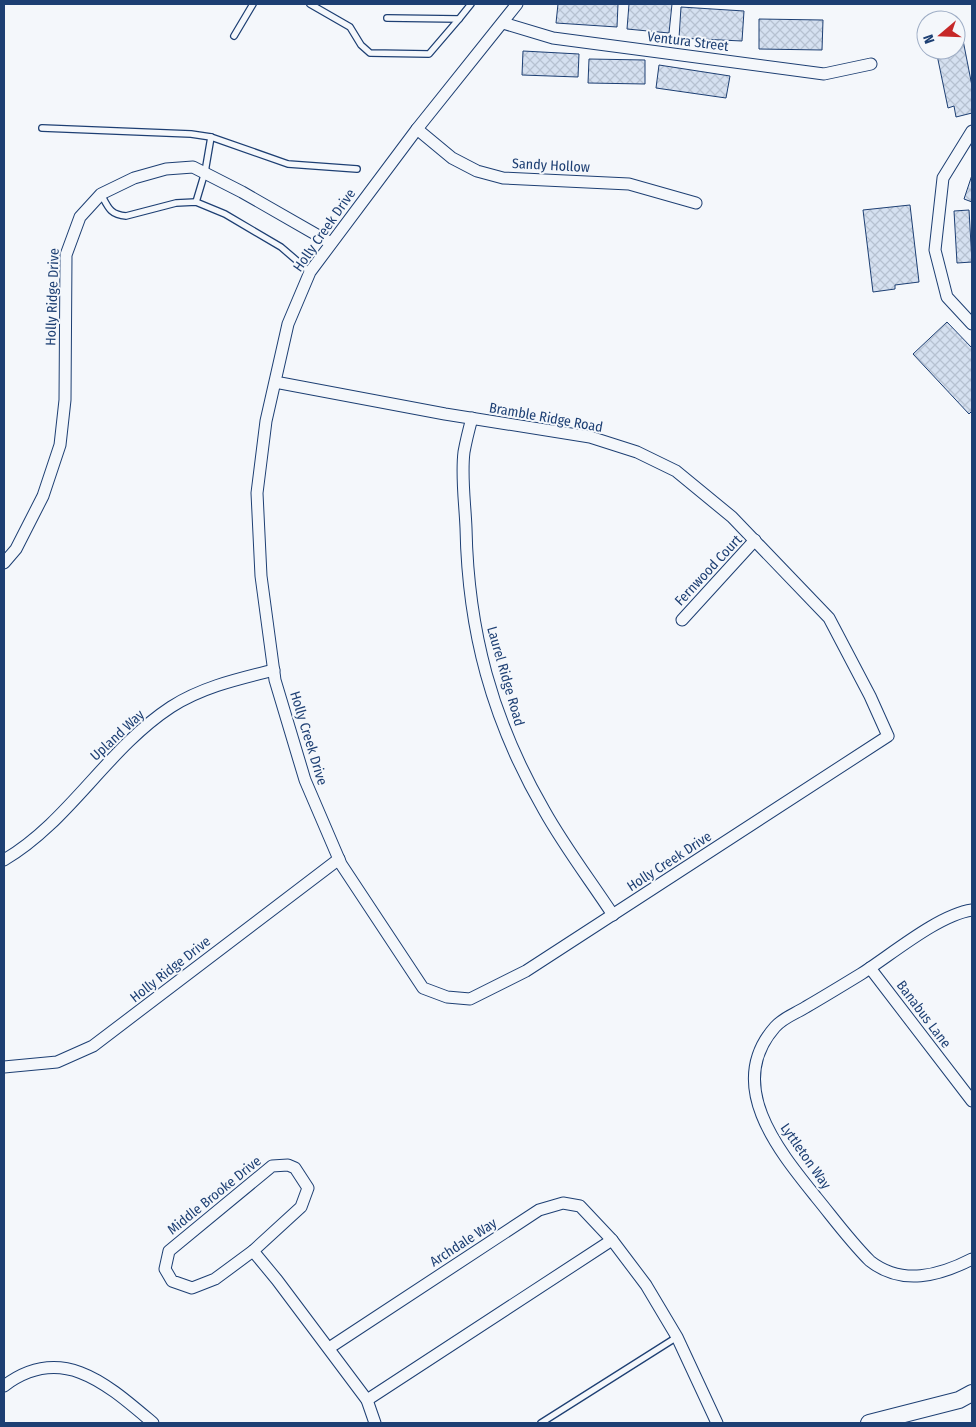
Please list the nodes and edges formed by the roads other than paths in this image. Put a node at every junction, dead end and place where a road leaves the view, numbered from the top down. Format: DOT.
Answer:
graph roads {
  1 [pos="253,4"];
  2 [pos="310,4"];
  3 [pos="471,4"];
  4 [pos="517,4"];
  5 [pos="387,18"];
  6 [pos="459,18"];
  7 [pos="503,23"];
  8 [pos="234,36"];
  9 [pos="871,64"];
  10 [pos="42,128"];
  11 [pos="417,129"];
  12 [pos="972,131"];
  13 [pos="210,138"];
  14 [pos="357,169"];
  15 [pos="205,172"];
  16 [pos="101,194"];
  17 [pos="196,202"];
  18 [pos="696,203"];
  19 [pos="331,242"];
  20 [pos="310,272"];
  21 [pos="972,324"];
  22 [pos="275,382"];
  23 [pos="472,418"];
  24 [pos="755,540"];
  25 [pos="4,563"];
  26 [pos="682,620"];
  27 [pos="274,670"];
  28 [pos="888,736"];
  29 [pos="339,859"];
  30 [pos="4,860"];
  31 [pos="972,910"];
  32 [pos="613,915"];
  33 [pos="870,968"];
  34 [pos="4,1067"];
  35 [pos="972,1101"];
  36 [pos="612,1240"];
  37 [pos="253,1251"];
  38 [pos="972,1259"];
  39 [pos="677,1336"];
  40 [pos="329,1348"];
  41 [pos="4,1386"];
  42 [pos="972,1393"];
  43 [pos="367,1400"];
  44 [pos="153,1423"];
  45 [pos="376,1423"];
  46 [pos="541,1423"];
  47 [pos="717,1423"];
  48 [pos="869,1423"];
  1 -- 8 [label="lane"];
  2 -- 6 [label="lane"];
  3 -- 6 [label="lane"];
  4 -- 7 [label="street, Holly Creek Drive"];
  5 -- 6 [label="lane"];
  7 -- 9 [label="street, Ventura Street"];
  7 -- 11 [label="street, Holly Creek Drive"];
  10 -- 13 [label="lane"];
  11 -- 18 [label="street, Sandy Hollow"];
  11 -- 19 [label="street, Holly Creek Drive"];
  12 -- 21 [label="street"];
  13 -- 14 [label="lane"];
  13 -- 15 [label="lane"];
  15 -- 16 [label="street, Holly Ridge Drive"];
  15 -- 17 [label="lane"];
  15 -- 19 [label="street, Holly Ridge Drive"];
  16 -- 17 [label="lane"];
  16 -- 25 [label="street, Holly Ridge Drive"];
  17 -- 20 [label="lane"];
  19 -- 20 [label="street, Holly Creek Drive"];
  20 -- 22 [label="street, Holly Creek Drive"];
  22 -- 23 [label="street, Bramble Ridge Road"];
  22 -- 27 [label="street, Holly Creek Drive"];
  23 -- 24 [label="street, Bramble Ridge Road"];
  23 -- 32 [label="street, Laurel Ridge Road"];
  24 -- 26 [label="street, Fernwood Court"];
  24 -- 28 [label="street, Bramble Ridge Road"];
  27 -- 29 [label="street, Holly Creek Drive"];
  27 -- 30 [label="street, Upland Way"];
  28 -- 32 [label="street, Holly Creek Drive"];
  29 -- 32 [label="street, Holly Creek Drive"];
  29 -- 34 [label="street, Holly Ridge Drive"];
  31 -- 33 [label="street, Lyttleton Way"];
  33 -- 35 [label="street, Banabus Lane"];
  33 -- 38 [label="street, Lyttleton Way"];
  36 -- 39 [label="street, Archdale Way"];
  36 -- 40 [label="street, Archdale Way"];
  36 -- 43 [label="street"];
  37 -- 37 [label="street, Middle Brooke Drive"];
  37 -- 40 [label="street"];
  39 -- 46 [label="lane"];
  39 -- 47 [label="street, Archdale Way"];
  40 -- 43 [label="street"];
  41 -- 44 [label="street"];
  42 -- 48 [label="street"];
  43 -- 45 [label="street"];
}
